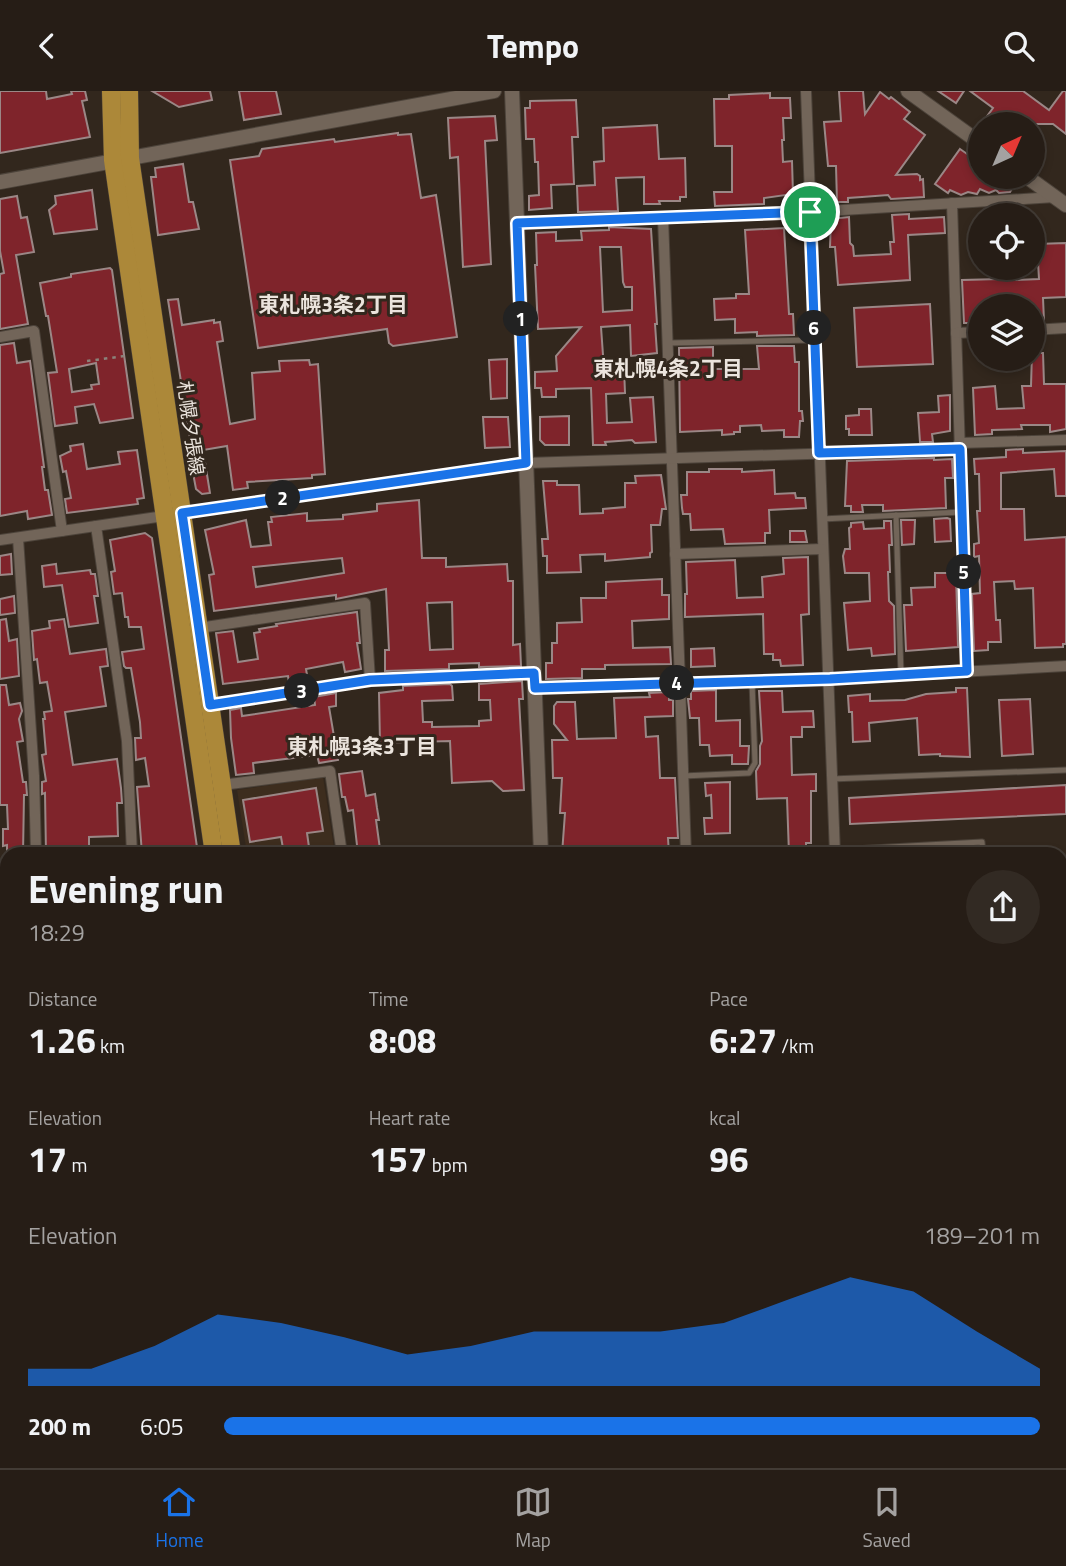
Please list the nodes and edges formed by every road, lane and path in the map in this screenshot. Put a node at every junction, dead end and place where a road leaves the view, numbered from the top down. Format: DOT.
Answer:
graph roads {
  1 [pos="111,91"];
  2 [pos="128,91"];
  3 [pos="494,91"];
  4 [pos="512,91"];
  5 [pos="806,91"];
  6 [pos="909,91"];
  7 [pos="968,134"];
  8 [pos="122,159"];
  9 [pos="0,182"];
  10 [pos="1044,189"];
  11 [pos="1060,201"];
  12 [pos="952,203"];
  13 [pos="810,212"];
  14 [pos="663,217"];
  15 [pos="517,223"];
  16 [pos="1066,328"];
  17 [pos="1045,329"];
  18 [pos="968,332"];
  19 [pos="956,333"];
  20 [pos="0,337"];
  21 [pos="815,340"];
  22 [pos="668,343"];
  23 [pos="128,356"];
  24 [pos="87,361"];
  25 [pos="1066,440"];
  26 [pos="959,446"];
  27 [pos="819,453"];
  28 [pos="672,458"];
  29 [pos="526,463"];
  30 [pos="962,512"];
  31 [pos="173,514"];
  32 [pos="896,515"];
  33 [pos="821,519"];
  34 [pos="96,526"];
  35 [pos="62,531"];
  36 [pos="19,538"];
  37 [pos="0,540"];
  38 [pos="822,549"];
  39 [pos="675,554"];
  40 [pos="199,628"];
  41 [pos="1066,666"];
  42 [pos="967,671"];
  43 [pos="901,675"];
  44 [pos="830,679"];
  45 [pos="370,680"];
  46 [pos="534,680"];
  47 [pos="752,681"];
  48 [pos="680,683"];
  49 [pos="210,705"];
  50 [pos="1066,770"];
  51 [pos="683,776"];
  52 [pos="831,779"];
  53 [pos="222,785"];
  54 [pos="36,847"];
  55 [pos="132,847"];
  56 [pos="213,847"];
  57 [pos="231,847"];
  58 [pos="341,847"];
  59 [pos="541,847"];
  60 [pos="686,847"];
  61 [pos="835,847"];
  62 [pos="908,847"];
  63 [pos="982,847"];
  1 -- 8 [label="main road, 札幌夕張線"];
  2 -- 8 [label="main road, 札幌夕張線"];
  3 -- 8 [label="street"];
  4 -- 15 [label="street"];
  5 -- 13 [label="street"];
  6 -- 7 [label="street"];
  8 -- 9 [label="street"];
  8 -- 31 [label="main road, 札幌夕張線"];
  10 -- 11 [label="street"];
  11 -- 12 [label="street"];
  12 -- 13 [label="street"];
  12 -- 19 [label="street"];
  13 -- 14 [label="street"];
  13 -- 21 [label="street"];
  14 -- 15 [label="street"];
  14 -- 22 [label="street"];
  15 -- 29 [label="street"];
  16 -- 17 [label="street"];
  18 -- 19 [label="street"];
  19 -- 26 [label="street"];
  20 -- 35 [label="street"];
  21 -- 22 [label="lane"];
  21 -- 27 [label="street"];
  22 -- 28 [label="street"];
  23 -- 24 [label="path"];
  25 -- 26 [label="street"];
  26 -- 27 [label="street"];
  26 -- 30 [label="street"];
  27 -- 28 [label="street"];
  27 -- 33 [label="street"];
  28 -- 29 [label="street"];
  28 -- 39 [label="street"];
  29 -- 31 [label="street"];
  29 -- 46 [label="street"];
  30 -- 32 [label="lane"];
  30 -- 42 [label="street"];
  31 -- 34 [label="street"];
  31 -- 40 [label="main road, 札幌夕張線"];
  31 -- 56 [label="main road, 札幌夕張線"];
  32 -- 33 [label="lane"];
  32 -- 43 [label="lane"];
  33 -- 38 [label="street"];
  34 -- 35 [label="street"];
  34 -- 55 [label="street"];
  35 -- 36 [label="street"];
  36 -- 37 [label="street"];
  36 -- 54 [label="street"];
  38 -- 39 [label="street"];
  38 -- 44 [label="street"];
  39 -- 48 [label="street"];
  40 -- 45 [label="street"];
  40 -- 49 [label="main road, 札幌夕張線"];
  41 -- 42 [label="street"];
  42 -- 43 [label="street"];
  43 -- 44 [label="street"];
  44 -- 47 [label="street"];
  44 -- 52 [label="street"];
  45 -- 46 [label="street"];
  45 -- 49 [label="street"];
  46 -- 48 [label="street"];
  46 -- 59 [label="street"];
  47 -- 48 [label="street"];
  47 -- 51 [label="lane"];
  48 -- 51 [label="street"];
  49 -- 53 [label="main road, 札幌夕張線"];
  50 -- 52 [label="lane"];
  51 -- 60 [label="street"];
  52 -- 61 [label="street"];
  53 -- 57 [label="main road, 札幌夕張線"];
  53 -- 58 [label="street"];
  62 -- 63 [label="lane"];
}
